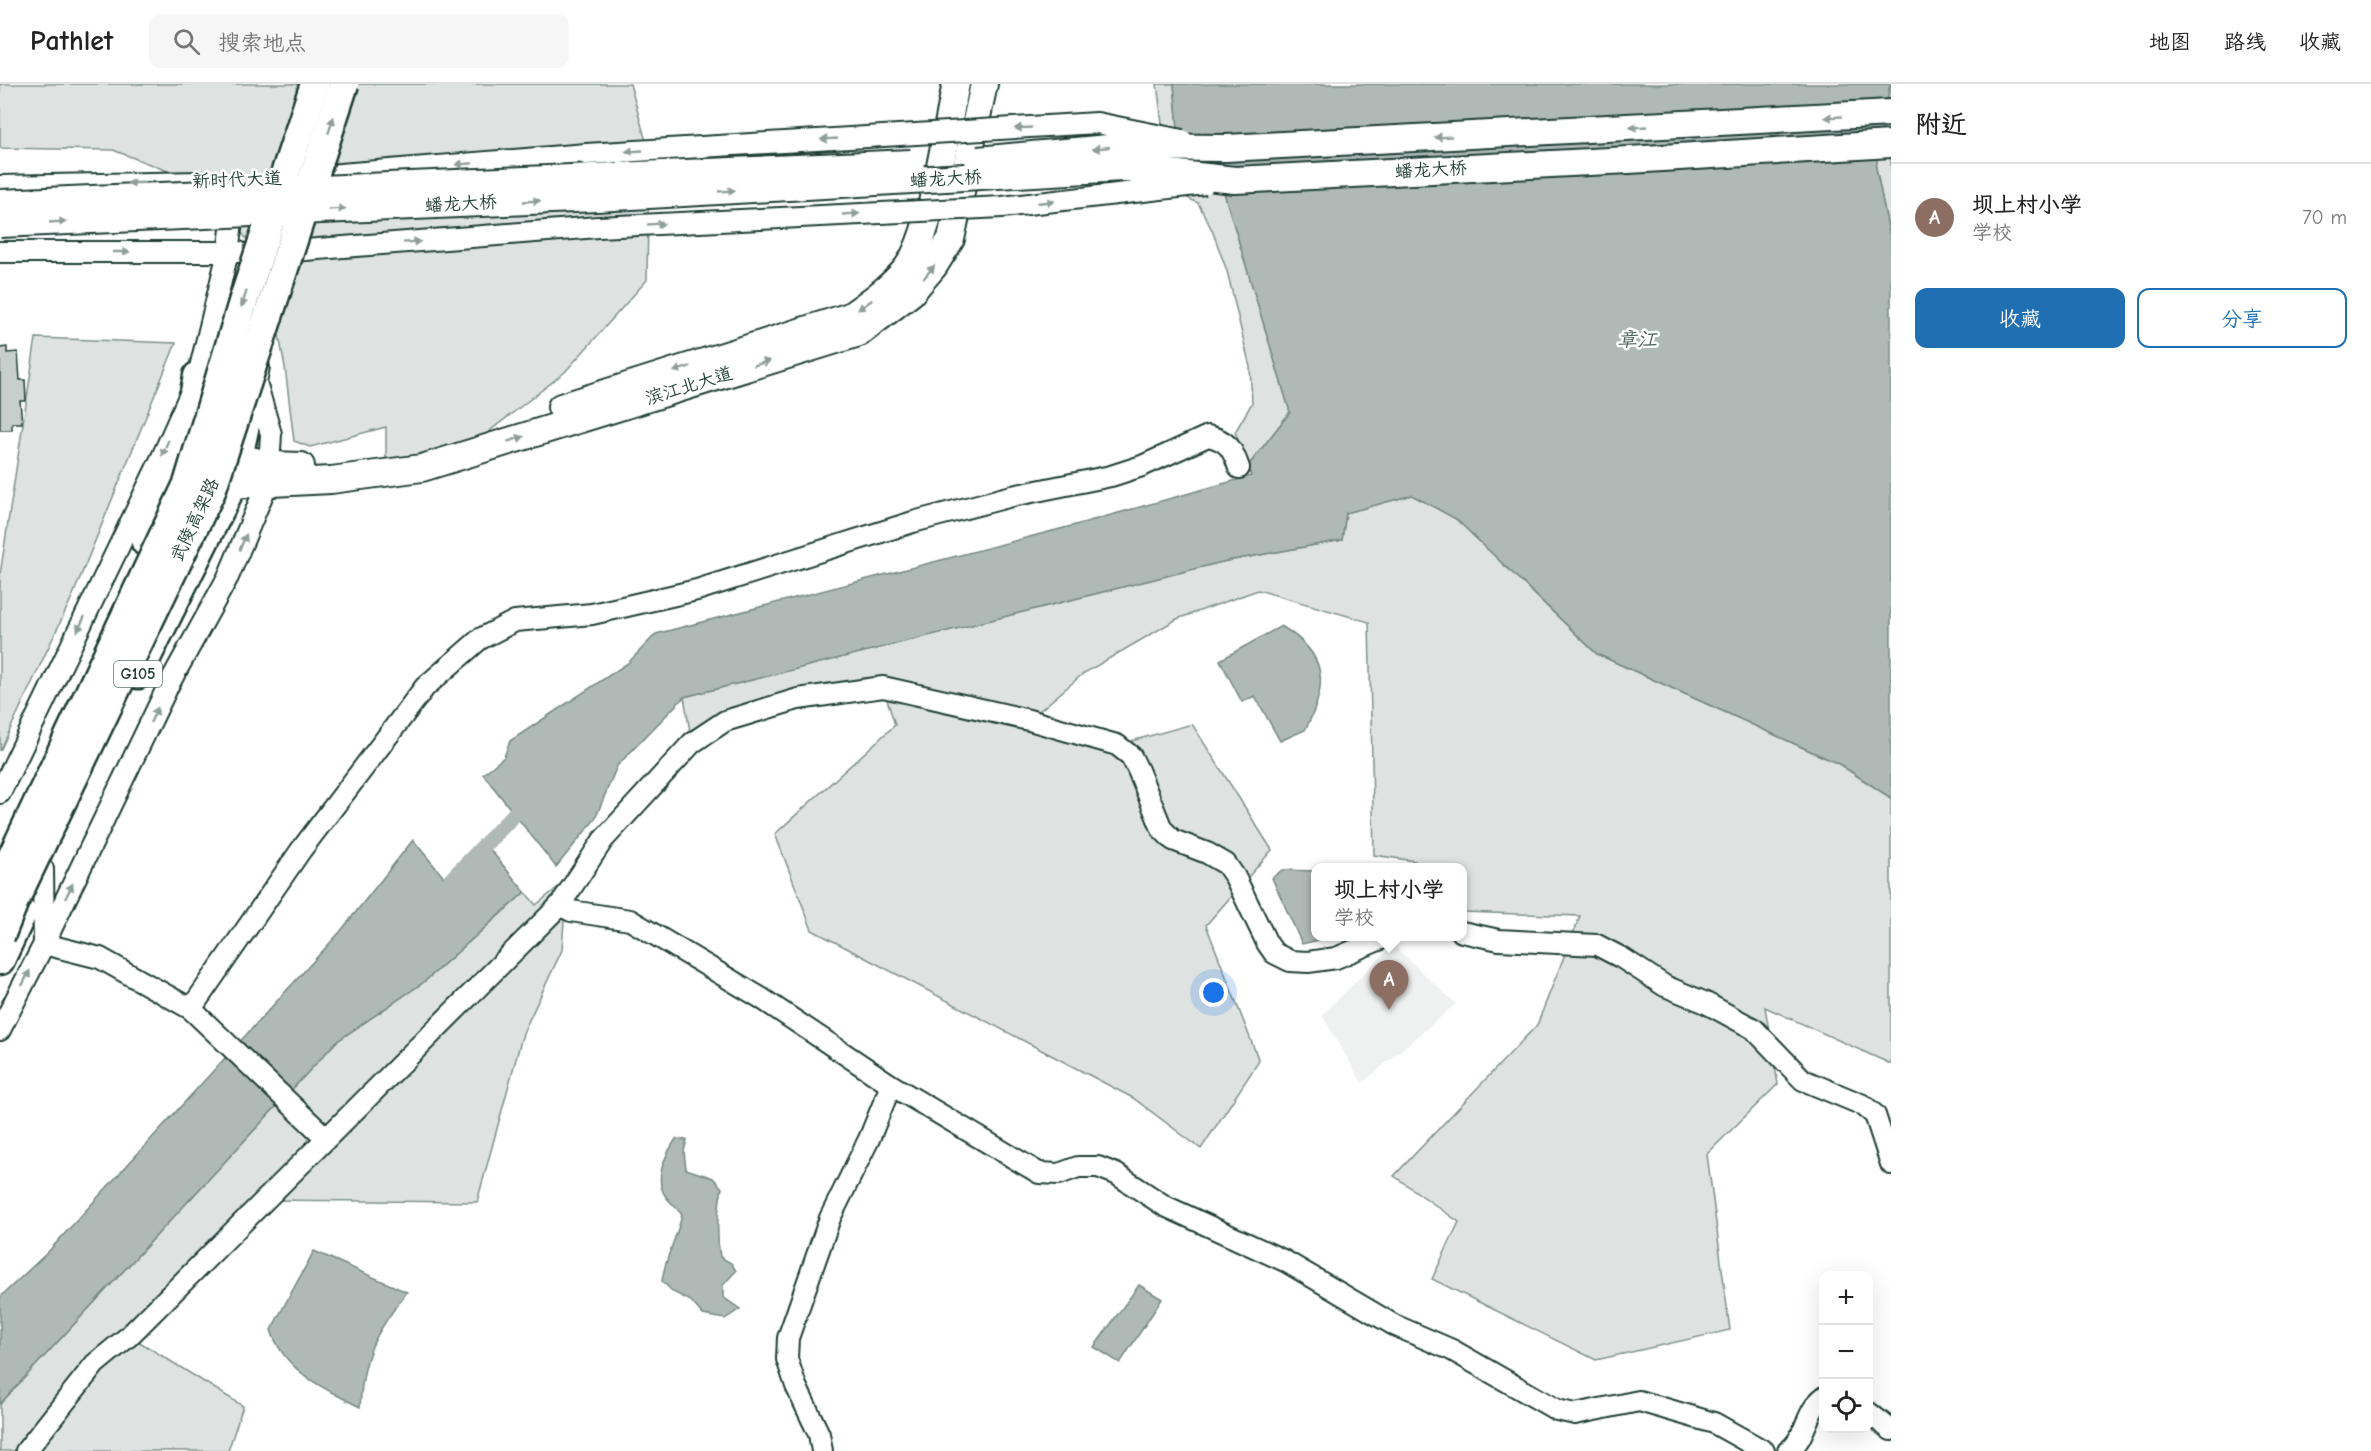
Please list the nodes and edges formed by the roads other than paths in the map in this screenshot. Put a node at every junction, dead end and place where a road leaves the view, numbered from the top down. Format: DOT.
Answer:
graph roads {
  1 [pos="315,84"];
  2 [pos="344,84"];
  3 [pos="956,84"];
  4 [pos="984,84"];
  5 [pos="1891,113"];
  6 [pos="1891,144"];
  7 [pos="1226,148"];
  8 [pos="300,177"];
  9 [pos="1235,180"];
  10 [pos="238,181"];
  11 [pos="0,186"];
  12 [pos="0,204"];
  13 [pos="0,224"];
  14 [pos="0,252"];
  15 [pos="228,252"];
  16 [pos="284,252"];
  17 [pos="198,376"];
  18 [pos="256,382"];
  19 [pos="238,457"];
  20 [pos="1239,468"];
  21 [pos="269,473"];
  22 [pos="232,485"];
  23 [pos="0,793"];
  24 [pos="43,869"];
  25 [pos="0,883"];
  26 [pos="560,905"];
  27 [pos="1467,933"];
  28 [pos="0,936"];
  29 [pos="1376,941"];
  30 [pos="44,944"];
  31 [pos="0,960"];
  32 [pos="191,1009"];
  33 [pos="0,1030"];
  34 [pos="891,1085"];
  35 [pos="325,1137"];
  36 [pos="1891,1164"];
  37 [pos="1819,1401"];
  38 [pos="1873,1415"];
  39 [pos="1891,1430"];
  40 [pos="27,1451"];
  41 [pos="822,1451"];
  42 [pos="1764,1451"];
  43 [pos="1788,1451"];
  1 -- 25 [label="highway, 武陵高架路, one-way, bridge"];
  28 -- 2 [label="highway, 武陵高架路, one-way, bridge"];
  3 -- 21 [label="main road, 滨江北大道, one-way"];
  21 -- 4 [label="main road, 滨江北大道, one-way"];
  5 -- 7 [label="main road, 蟠龙大桥, one-way, bridge"];
  6 -- 9 [label="main road, 蟠龙大桥, bridge"];
  7 -- 8 [label="street, one-way, bridge"];
  7 -- 12 [label="main road, 蟠龙大桥, one-way, bridge"];
  8 -- 10 [label="street, 新时代大道"];
  8 -- 16 [label="street, 新时代大道"];
  13 -- 9 [label="main road, 蟠龙大桥, one-way, bridge"];
  16 -- 9 [label="street, one-way, bridge"];
  10 -- 11 [label="street, 新时代大道, one-way"];
  10 -- 15 [label="street"];
  14 -- 15 [label="street, one-way"];
  15 -- 16 [label="street"];
  15 -- 17 [label="street"];
  16 -- 18 [label="street, 新时代大道"];
  17 -- 23 [label="street, one-way"];
  17 -- 25 [label="highway, G105"];
  18 -- 19 [label="highway, G105"];
  18 -- 21 [label="street"];
  19 -- 21 [label="main road, 滨江北大道"];
  19 -- 22 [label="highway, G105"];
  20 -- 32 [label="street"];
  21 -- 22 [label="main road, 滨江北大道"];
  30 -- 21 [label="street, one-way"];
  22 -- 24 [label="highway, G105"];
  24 -- 30 [label="street"];
  24 -- 31 [label="highway, G105"];
  26 -- 29 [label="street"];
  26 -- 34 [label="street"];
  26 -- 35 [label="street"];
  27 -- 36 [label="street"];
  30 -- 32 [label="street"];
  33 -- 30 [label="street, one-way"];
  32 -- 35 [label="street"];
  34 -- 41 [label="street"];
  34 -- 42 [label="street"];
  35 -- 40 [label="street"];
  37 -- 43 [label="street"];
  38 -- 39 [label="street"];
}
